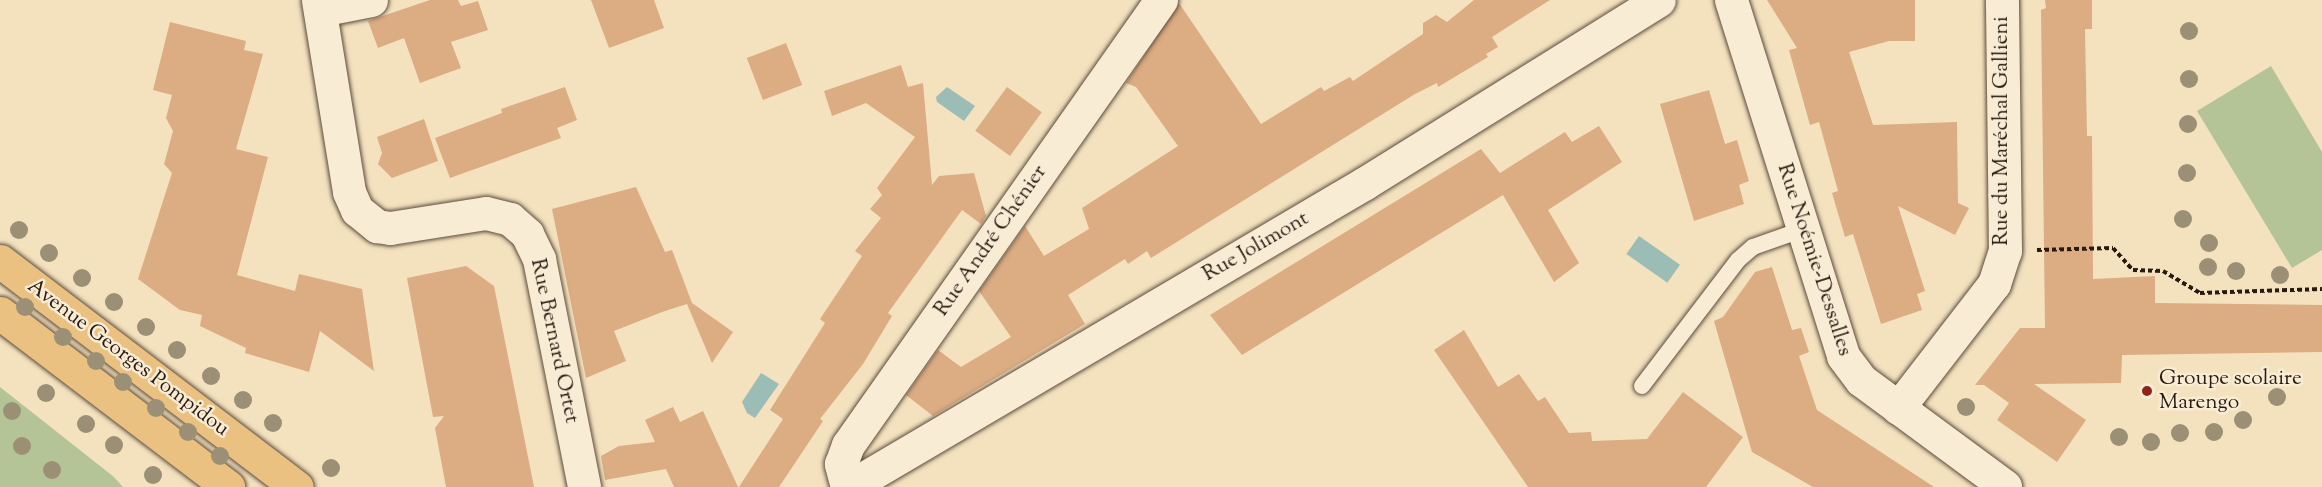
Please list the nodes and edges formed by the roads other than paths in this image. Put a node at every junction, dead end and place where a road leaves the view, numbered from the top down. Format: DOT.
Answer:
graph roads {
  1 [pos="371,0"];
  2 [pos="1161,0"];
  3 [pos="1659,0"];
  4 [pos="1731,0"];
  5 [pos="2002,0"];
  6 [pos="319,5"];
  7 [pos="1804,229"];
  8 [pos="0,261"];
  9 [pos="0,314"];
  10 [pos="1642,386"];
  11 [pos="1898,408"];
  12 [pos="883,479"];
  13 [pos="2006,486"];
  14 [pos="228,487"];
  15 [pos="297,487"];
  16 [pos="584,487"];
  17 [pos="848,487"];
  1 -- 6 [label="street"];
  2 -- 17 [label="street, Rue André Chénier"];
  3 -- 12 [label="street, Rue Jolimont"];
  4 -- 7 [label="street, Rue Noémie-Dessalles"];
  5 -- 11 [label="street, Rue du Maréchal Gallieni"];
  6 -- 16 [label="street, Rue Bernard Ortet"];
  7 -- 10 [label="lane"];
  7 -- 11 [label="street, Rue Noémie-Dessalles"];
  8 -- 15 [label="main road, Avenue Georges Pompidou"];
  9 -- 14 [label="main road, Avenue Georges Pompidou"];
  11 -- 13 [label="street, Rue Noémie-Dessalles"];
  12 -- 17 [label="street, Rue Jolimont"];
}
